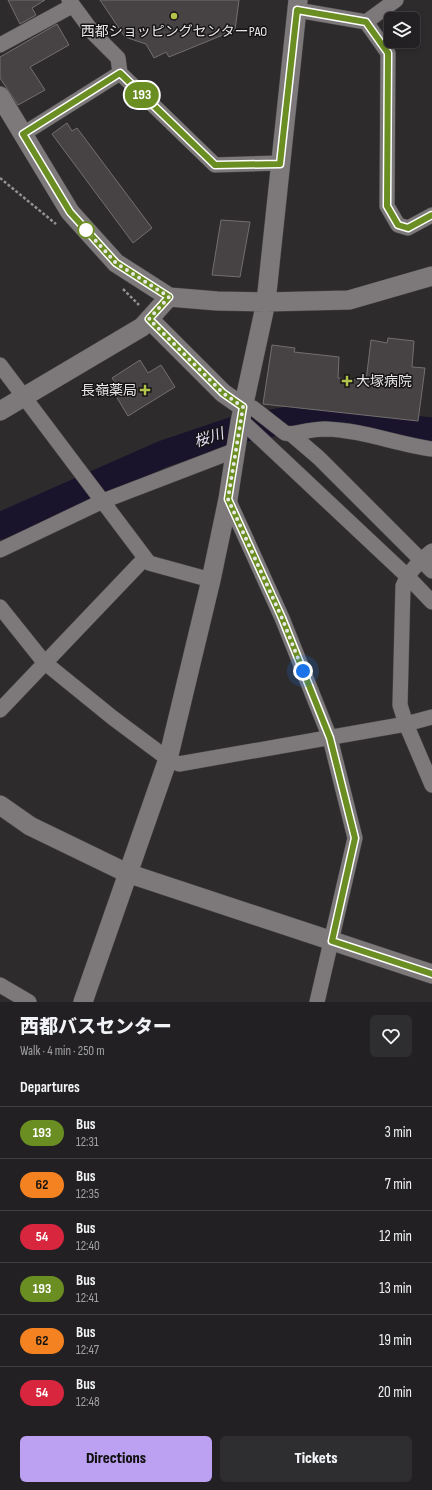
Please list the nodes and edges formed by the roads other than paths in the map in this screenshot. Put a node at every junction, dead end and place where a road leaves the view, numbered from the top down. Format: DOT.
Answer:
graph roads {
  1 [pos="396,0"];
  2 [pos="70,3"];
  3 [pos="298,5"];
  4 [pos="366,22"];
  5 [pos="0,44"];
  6 [pos="120,73"];
  7 [pos="0,96"];
  8 [pos="23,134"];
  9 [pos="280,164"];
  10 [pos="432,215"];
  11 [pos="431,277"];
  12 [pos="169,297"];
  13 [pos="266,302"];
  14 [pos="149,319"];
  15 [pos="0,365"];
  16 [pos="23,397"];
  17 [pos="0,411"];
  18 [pos="244,415"];
  19 [pos="288,433"];
  20 [pos="236,447"];
  21 [pos="432,449"];
  22 [pos="101,499"];
  23 [pos="228,499"];
  24 [pos="0,550"];
  25 [pos="426,555"];
  26 [pos="145,558"];
  27 [pos="432,571"];
  28 [pos="407,576"];
  29 [pos="211,580"];
  30 [pos="432,602"];
  31 [pos="0,607"];
  32 [pos="44,662"];
  33 [pos="0,710"];
  34 [pos="432,717"];
  35 [pos="406,724"];
  36 [pos="330,738"];
  37 [pos="168,759"];
  38 [pos="432,785"];
  39 [pos="0,805"];
  40 [pos="127,874"];
  41 [pos="332,941"];
  42 [pos="432,974"];
  43 [pos="0,985"];
  44 [pos="29,1002"];
  45 [pos="83,1002"];
  46 [pos="317,1002"];
  1 -- 4 [label="street"];
  2 -- 5 [label="street"];
  2 -- 6 [label="street"];
  3 -- 4 [label="street"];
  3 -- 9 [label="street"];
  4 -- 10 [label="street"];
  6 -- 8 [label="street"];
  6 -- 9 [label="street"];
  7 -- 8 [label="street"];
  8 -- 12 [label="street"];
  9 -- 13 [label="street"];
  11 -- 13 [label="street"];
  12 -- 13 [label="street"];
  12 -- 14 [label="street"];
  13 -- 18 [label="street"];
  14 -- 16 [label="street"];
  14 -- 18 [label="street"];
  15 -- 16 [label="street"];
  16 -- 17 [label="street"];
  16 -- 22 [label="street"];
  18 -- 19 [label="street"];
  18 -- 20 [label="street"];
  18 -- 28 [label="street"];
  19 -- 21 [label="street"];
  19 -- 25 [label="street"];
  20 -- 22 [label="street"];
  20 -- 23 [label="street"];
  22 -- 24 [label="street"];
  22 -- 26 [label="street"];
  23 -- 29 [label="street"];
  23 -- 36 [label="street"];
  25 -- 27 [label="street"];
  25 -- 28 [label="street"];
  26 -- 29 [label="street"];
  26 -- 32 [label="street"];
  28 -- 30 [label="street"];
  28 -- 35 [label="street"];
  29 -- 37 [label="street"];
  31 -- 32 [label="street"];
  32 -- 33 [label="street"];
  32 -- 37 [label="street"];
  34 -- 35 [label="street"];
  35 -- 36 [label="street"];
  35 -- 38 [label="street"];
  36 -- 37 [label="street"];
  36 -- 41 [label="street"];
  37 -- 40 [label="street"];
  39 -- 40 [label="street"];
  40 -- 41 [label="street"];
  40 -- 45 [label="street"];
  41 -- 42 [label="street"];
  41 -- 46 [label="street"];
  43 -- 44 [label="street"];
}
